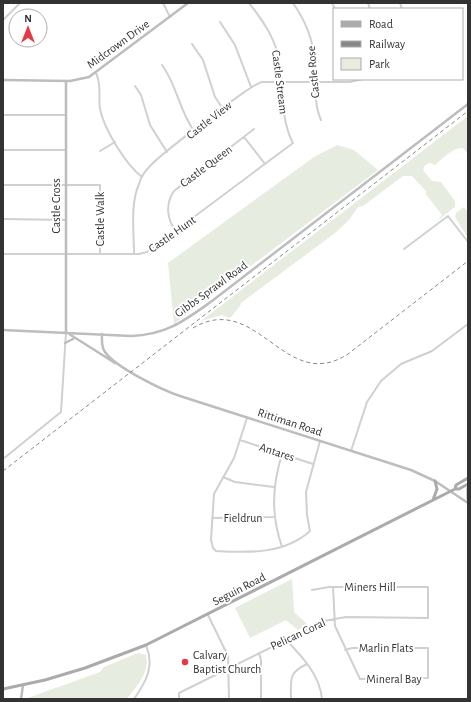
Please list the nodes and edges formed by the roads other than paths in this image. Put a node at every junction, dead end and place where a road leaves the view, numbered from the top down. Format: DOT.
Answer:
graph roads {
  1 [pos="20,3"];
  2 [pos="164,3"];
  3 [pos="188,3"];
  4 [pos="249,3"];
  5 [pos="293,3"];
  6 [pos="170,17"];
  7 [pos="3,20"];
  8 [pos="220,22"];
  9 [pos="192,44"];
  10 [pos="162,64"];
  11 [pos="96,73"];
  12 [pos="3,80"];
  13 [pos="66,80"];
  14 [pos="350,80"];
  15 [pos="281,82"];
  16 [pos="315,82"];
  17 [pos="135,86"];
  18 [pos="251,88"];
  19 [pos="468,104"];
  20 [pos="223,109"];
  21 [pos="3,115"];
  22 [pos="65,115"];
  23 [pos="321,120"];
  24 [pos="254,129"];
  25 [pos="194,131"];
  26 [pos="244,137"];
  27 [pos="115,142"];
  28 [pos="293,143"];
  29 [pos="3,150"];
  30 [pos="66,150"];
  31 [pos="100,150"];
  32 [pos="167,152"];
  33 [pos="265,164"];
  34 [pos="142,177"];
  35 [pos="3,185"];
  36 [pos="66,185"];
  37 [pos="3,219"];
  38 [pos="66,220"];
  39 [pos="176,231"];
  40 [pos="468,242"];
  41 [pos="404,250"];
  42 [pos="3,254"];
  43 [pos="65,254"];
  44 [pos="100,254"];
  45 [pos="134,254"];
  46 [pos="468,324"];
  47 [pos="3,330"];
  48 [pos="66,332"];
  49 [pos="102,334"];
  50 [pos="74,339"];
  51 [pos="65,343"];
  52 [pos="125,368"];
  53 [pos="246,418"];
  54 [pos="240,440"];
  55 [pos="320,441"];
  56 [pos="351,451"];
  57 [pos="282,454"];
  58 [pos="3,459"];
  59 [pos="313,464"];
  60 [pos="224,477"];
  61 [pos="468,478"];
  62 [pos="435,480"];
  63 [pos="468,484"];
  64 [pos="274,487"];
  65 [pos="468,488"];
  66 [pos="453,490"];
  67 [pos="468,499"];
  68 [pos="433,500"];
  69 [pos="468,503"];
  70 [pos="274,517"];
  71 [pos="212,518"];
  72 [pos="282,547"];
  73 [pos="333,587"];
  74 [pos="312,590"];
  75 [pos="208,615"];
  76 [pos="333,618"];
  77 [pos="428,618"];
  78 [pos="285,639"];
  79 [pos="146,645"];
  80 [pos="346,650"];
  81 [pos="259,653"];
  82 [pos="307,664"];
  83 [pos="229,667"];
  84 [pos="428,678"];
  85 [pos="24,685"];
  86 [pos="3,689"];
  87 [pos="21,699"];
  88 [pos="134,699"];
  89 [pos="179,699"];
  90 [pos="229,699"];
  91 [pos="261,699"];
  92 [pos="291,699"];
  93 [pos="322,699"];
  1 -- 7 [label="street"];
  2 -- 6 [label="street"];
  3 -- 6 [label="main road, Midcrown Drive"];
  4 -- 15 [label="street, Castle Stream"];
  5 -- 16 [label="street, Castle Rose"];
  6 -- 11 [label="main road, Midcrown Drive"];
  8 -- 18 [label="street"];
  9 -- 20 [label="street"];
  10 -- 25 [label="street"];
  11 -- 13 [label="main road, Midcrown Drive"];
  11 -- 27 [label="street"];
  12 -- 13 [label="main road, Midcrown Drive"];
  13 -- 22 [label="main road, Castle Cross"];
  14 -- 16 [label="street, Castle View"];
  15 -- 16 [label="street, Castle View"];
  15 -- 18 [label="street, Castle View"];
  15 -- 28 [label="street, Castle Stream"];
  16 -- 23 [label="street, Castle Rose"];
  17 -- 32 [label="street"];
  18 -- 20 [label="street, Castle View"];
  19 -- 49 [label="main road, Gibbs Sprawl Road"];
  20 -- 25 [label="street, Castle View"];
  21 -- 22 [label="street"];
  22 -- 30 [label="main road, Castle Cross"];
  24 -- 26 [label="street, Castle Queen"];
  25 -- 32 [label="street, Castle View"];
  26 -- 33 [label="street"];
  26 -- 39 [label="street, Castle Queen"];
  27 -- 31 [label="street"];
  27 -- 34 [label="street"];
  28 -- 33 [label="street, Castle Hunt"];
  29 -- 30 [label="street"];
  30 -- 36 [label="main road, Castle Cross"];
  32 -- 34 [label="street, Castle View"];
  33 -- 39 [label="street, Castle Hunt"];
  34 -- 45 [label="street, Castle View"];
  35 -- 36 [label="street"];
  36 -- 38 [label="main road, Castle Cross"];
  36 -- 44 [label="street, Castle Walk"];
  37 -- 38 [label="street"];
  38 -- 43 [label="main road, Castle Cross"];
  39 -- 45 [label="street, Castle Hunt"];
  40 -- 41 [label="street"];
  42 -- 43 [label="street, Castle Hunt"];
  43 -- 44 [label="street, Castle Hunt"];
  43 -- 48 [label="main road, Castle Cross"];
  44 -- 45 [label="street, Castle Hunt"];
  46 -- 56 [label="street"];
  47 -- 48 [label="main road"];
  48 -- 49 [label="main road, Gibbs Sprawl Road"];
  48 -- 50 [label="main road, Rittiman Road"];
  48 -- 51 [label="street"];
  49 -- 52 [label="main road, Rittiman Road"];
  50 -- 51 [label="main road"];
  50 -- 52 [label="main road, Rittiman Road"];
  51 -- 58 [label="street"];
  52 -- 53 [label="main road, Rittiman Road"];
  53 -- 54 [label="street"];
  53 -- 55 [label="main road, Rittiman Road"];
  54 -- 57 [label="street, Antares"];
  54 -- 60 [label="street"];
  55 -- 56 [label="main road, Rittiman Road"];
  55 -- 59 [label="street"];
  56 -- 62 [label="main road, Rittiman Road"];
  57 -- 59 [label="street, Antares"];
  57 -- 64 [label="street"];
  59 -- 72 [label="street"];
  60 -- 64 [label="street"];
  60 -- 71 [label="street"];
  61 -- 66 [label="main road, Seguin Road"];
  62 -- 66 [label="main road, Rittiman Road"];
  62 -- 68 [label="main road"];
  63 -- 66 [label="main road, Seguin Road"];
  64 -- 70 [label="street"];
  65 -- 67 [label="main road"];
  66 -- 68 [label="main road, Seguin Road"];
  66 -- 69 [label="main road, Rittiman Road"];
  68 -- 75 [label="main road, Seguin Road"];
  70 -- 71 [label="street, Fieldrun"];
  70 -- 72 [label="street"];
  71 -- 72 [label="street"];
  73 -- 74 [label="street, Miners Hill"];
  73 -- 76 [label="street"];
  73 -- 77 [label="street, Miners Hill"];
  75 -- 79 [label="main road, Seguin Road"];
  75 -- 83 [label="street"];
  76 -- 77 [label="street, Pelican Coral"];
  76 -- 78 [label="street, Pelican Coral"];
  76 -- 80 [label="street"];
  78 -- 81 [label="street, Pelican Coral"];
  78 -- 82 [label="street"];
  79 -- 85 [label="main road, Seguin Road"];
  79 -- 88 [label="street"];
  80 -- 84 [label="street, Mineral Bay"];
  80 -- 84 [label="street, Marlin Flats"];
  81 -- 83 [label="street, Pelican Coral"];
  81 -- 91 [label="street"];
  82 -- 92 [label="street"];
  82 -- 93 [label="street"];
  83 -- 89 [label="street, Pelican Coral"];
  83 -- 90 [label="street"];
  85 -- 86 [label="main road, Seguin Road"];
  85 -- 87 [label="main road"];
}
